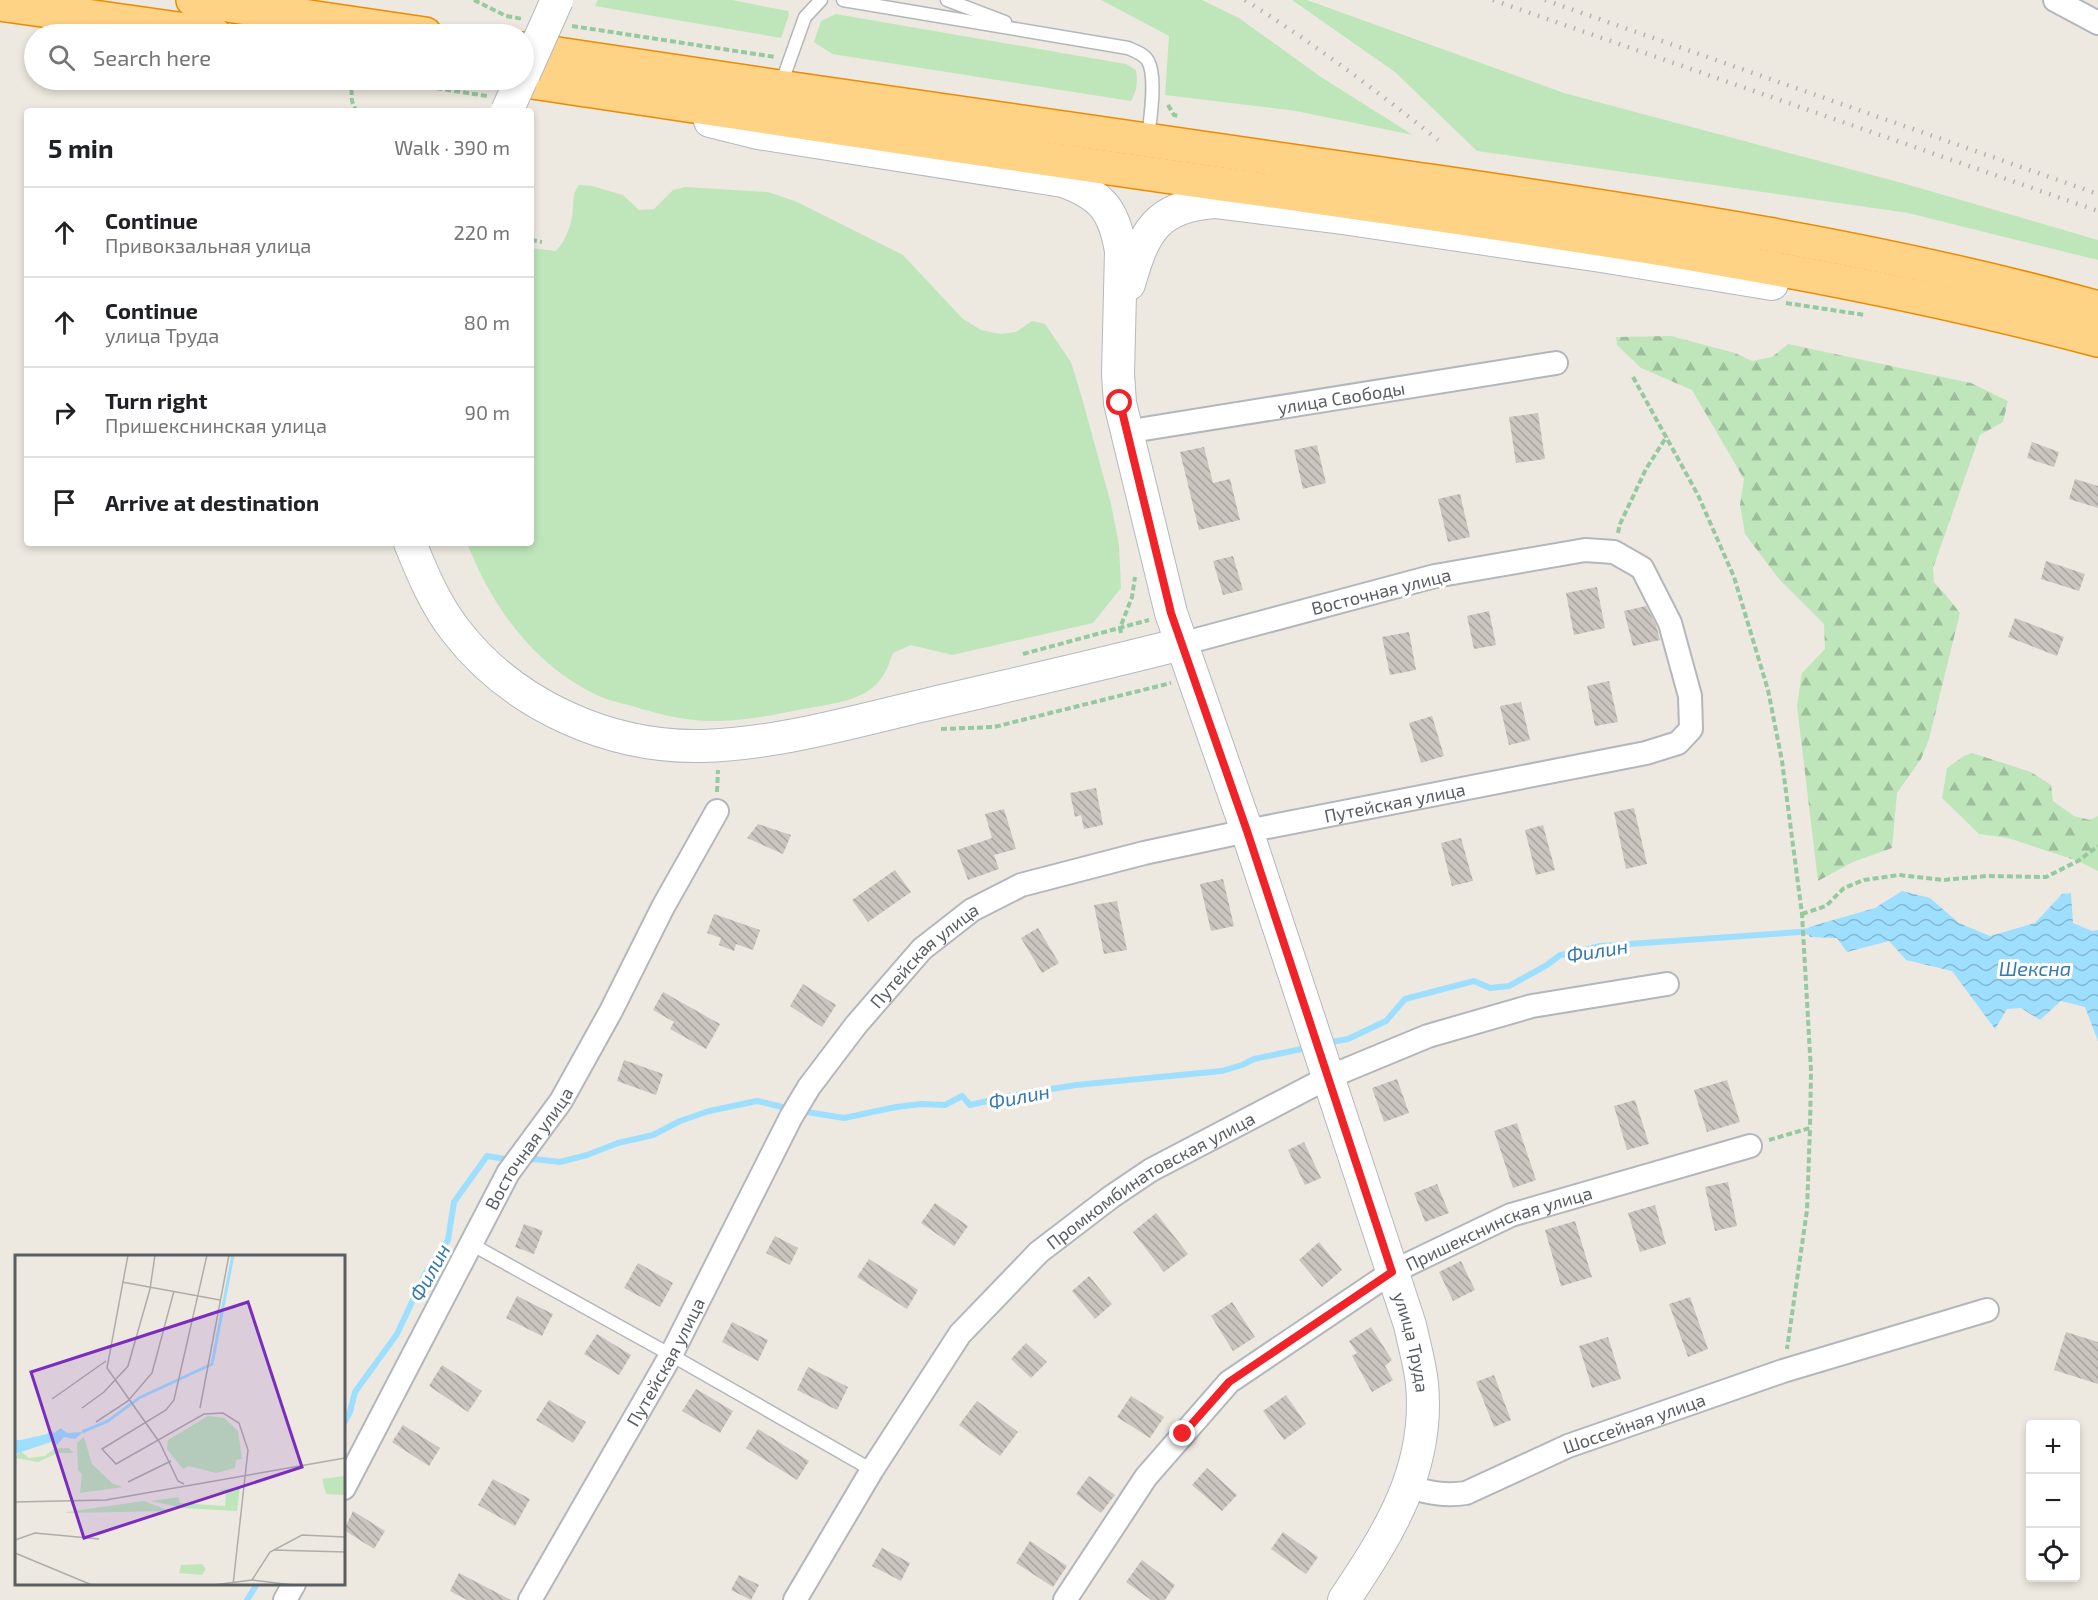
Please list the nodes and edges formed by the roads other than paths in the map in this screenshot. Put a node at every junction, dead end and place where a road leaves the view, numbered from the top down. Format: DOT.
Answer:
graph roads {
  1 [pos="193,0"];
  2 [pos="557,0"];
  3 [pos="821,0"];
  4 [pos="843,0"];
  5 [pos="947,0"];
  6 [pos="2055,0"];
  7 [pos="0,4"];
  8 [pos="284,7"];
  9 [pos="2098,23"];
  10 [pos="143,24"];
  11 [pos="373,24"];
  12 [pos="1035,32"];
  13 [pos="534,51"];
  14 [pos="534,52"];
  15 [pos="534,82"];
  16 [pos="779,88"];
  17 [pos="515,90"];
  18 [pos="599,92"];
  19 [pos="508,108"];
  20 [pos="1148,139"];
  21 [pos="2098,308"];
  22 [pos="1996,314"];
  23 [pos="1119,317"];
  24 [pos="2098,340"];
  25 [pos="1556,363"];
  26 [pos="1125,432"];
  27 [pos="411,546"];
  28 [pos="1614,552"];
  29 [pos="1181,644"];
  30 [pos="717,811"];
  31 [pos="1247,831"];
  32 [pos="1667,984"];
  33 [pos="1320,1054"];
  34 [pos="1750,1146"];
  35 [pos="471,1244"];
  36 [pos="1392,1272"];
  37 [pos="1987,1310"];
  38 [pos="671,1355"];
  39 [pos="872,1470"];
  40 [pos="345,1486"];
  41 [pos="1409,1487"];
  42 [pos="293,1585"];
  43 [pos="285,1600"];
  44 [pos="530,1600"];
  45 [pos="795,1600"];
  46 [pos="1065,1600"];
  47 [pos="1344,1600"];
  1 -- 8 [label="highway"];
  2 -- 14 [label="street, bridge"];
  3 -- 16 [label="lane"];
  4 -- 12 [label="lane"];
  5 -- 12 [label="lane"];
  6 -- 9 [label="street"];
  7 -- 10 [label="highway"];
  8 -- 11 [label="highway"];
  12 -- 20 [label="lane"];
  13 -- 16 [label="highway"];
  15 -- 18 [label="highway"];
  16 -- 20 [label="highway"];
  17 -- 19 [label="street, bridge"];
  18 -- 22 [label="highway"];
  18 -- 23 [label="street"];
  20 -- 21 [label="highway"];
  22 -- 23 [label="street"];
  22 -- 24 [label="highway"];
  23 -- 26 [label="street, улица Труда"];
  25 -- 26 [label="street, улица Свободы"];
  26 -- 29 [label="street, улица Труда"];
  27 -- 29 [label="street"];
  28 -- 29 [label="street, Восточная улица"];
  28 -- 31 [label="street, Путейская улица"];
  29 -- 31 [label="street, улица Труда"];
  30 -- 35 [label="street, Восточная улица"];
  31 -- 33 [label="street, улица Труда"];
  31 -- 38 [label="street, Путейская улица"];
  32 -- 33 [label="street, Промкомбинатовская улица"];
  33 -- 36 [label="street, улица Труда"];
  33 -- 39 [label="street, Промкомбинатовская улица"];
  34 -- 36 [label="street, Пришекснинская улица"];
  35 -- 38 [label="lane"];
  35 -- 40 [label="street, Восточная улица"];
  36 -- 41 [label="street, улица Труда"];
  36 -- 46 [label="street, Пришекснинская улица"];
  37 -- 41 [label="street, Шоссейная улица"];
  38 -- 39 [label="lane"];
  38 -- 44 [label="street, Путейская улица"];
  39 -- 45 [label="street, Промкомбинатовская улица"];
  41 -- 47 [label="street"];
  42 -- 43 [label="street"];
}
